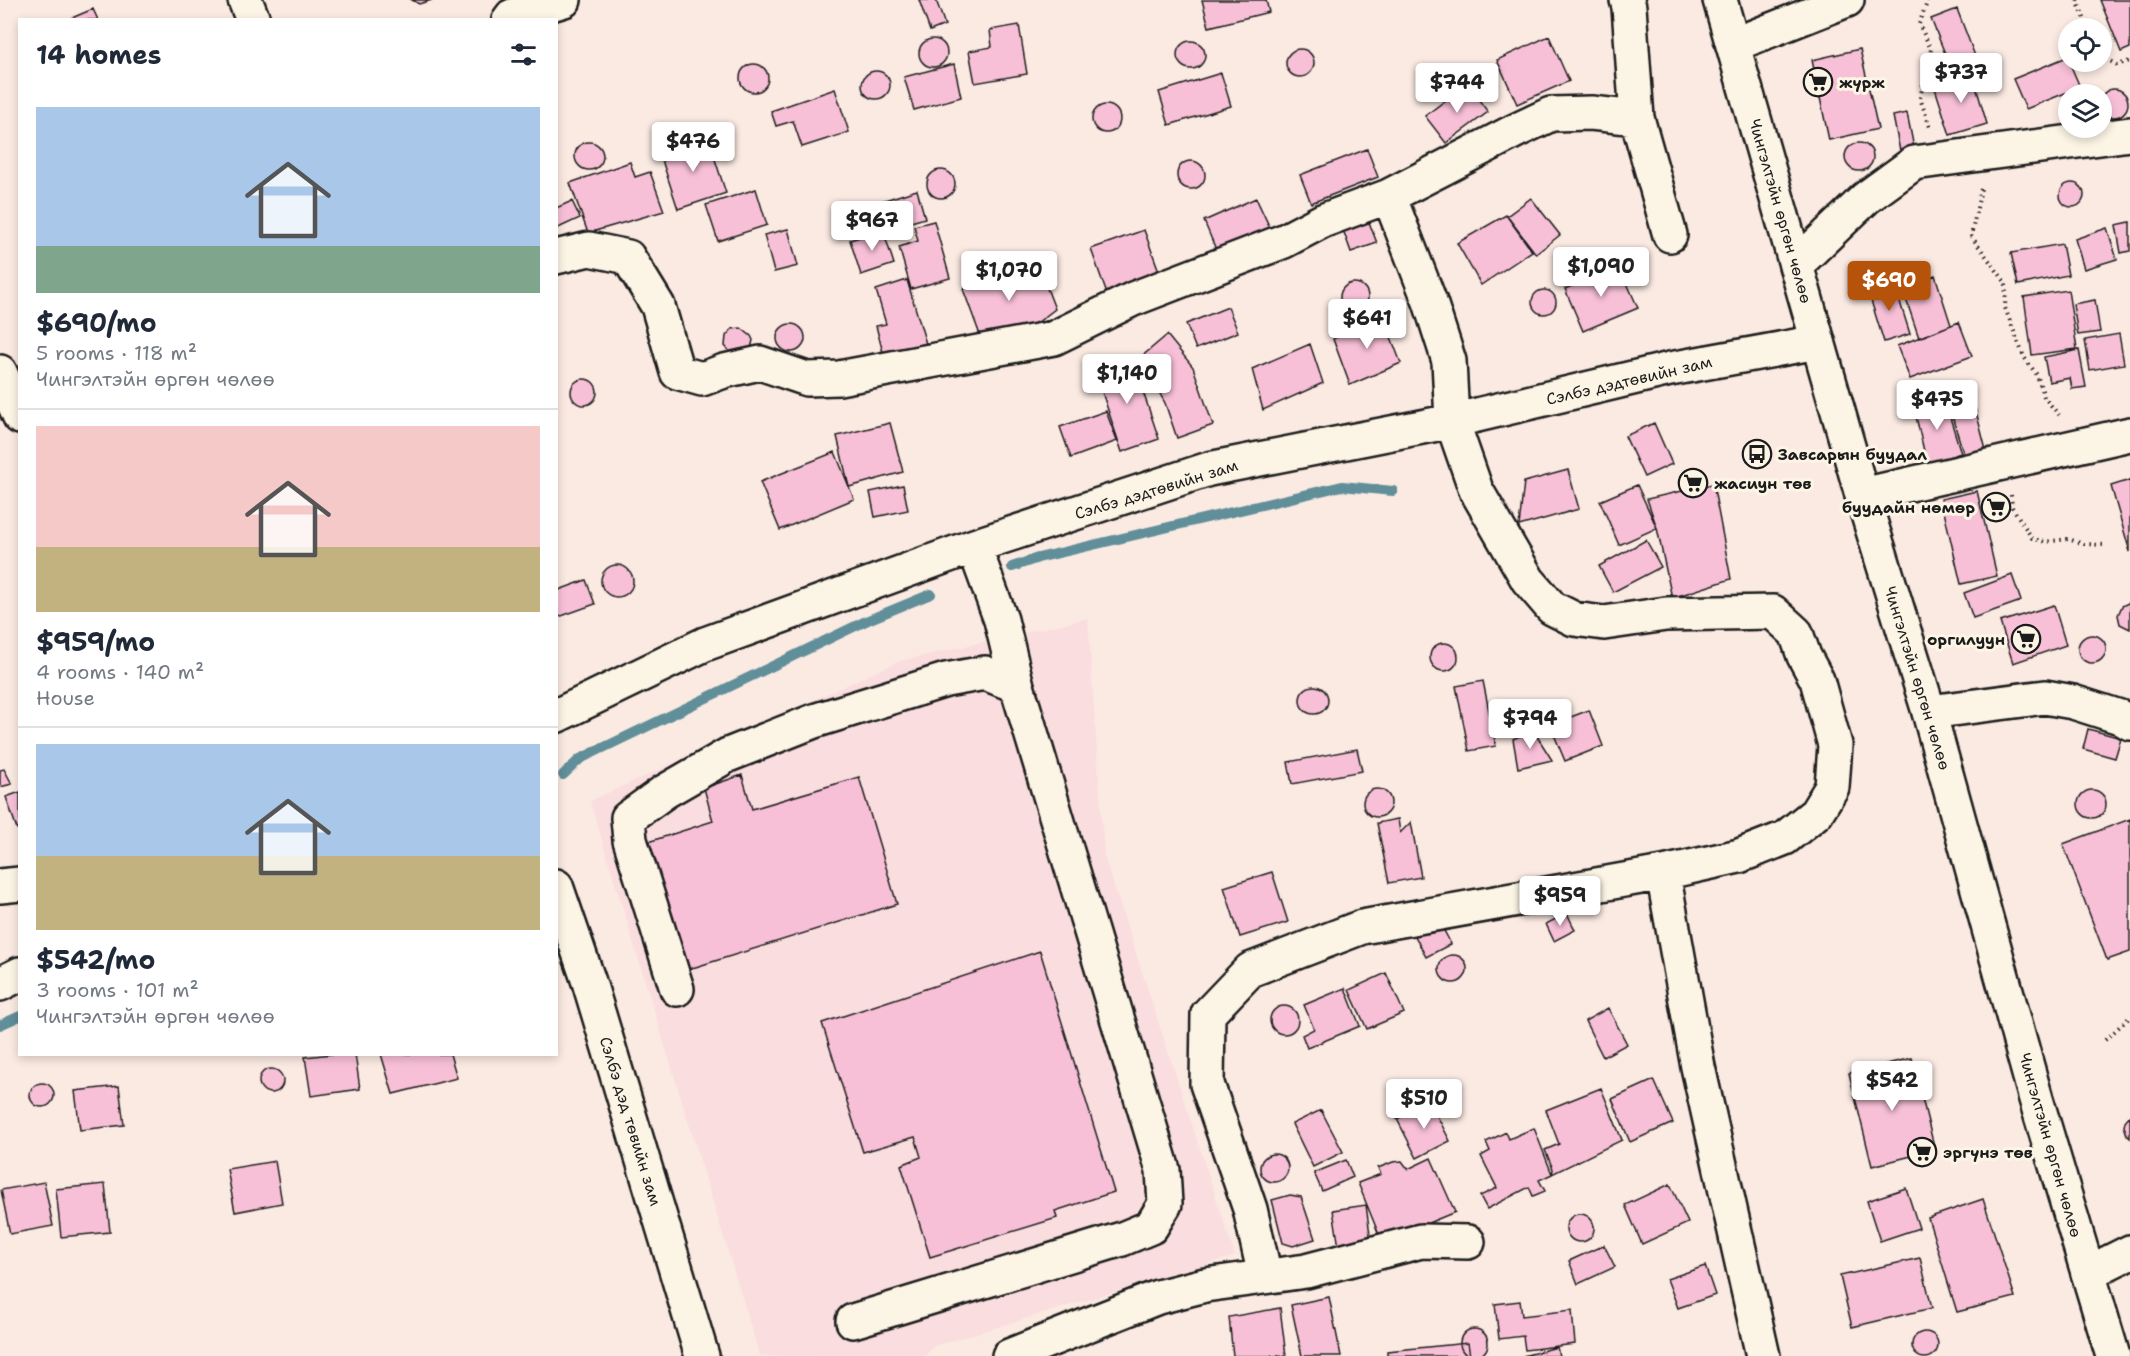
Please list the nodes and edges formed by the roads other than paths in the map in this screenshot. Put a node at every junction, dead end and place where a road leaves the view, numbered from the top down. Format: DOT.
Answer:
graph roads {
  1 [pos="245,0"];
  2 [pos="564,0"];
  3 [pos="1627,0"];
  4 [pos="1720,0"];
  5 [pos="1847,0"];
  6 [pos="252,18"];
  7 [pos="510,18"];
  8 [pos="1733,45"];
  9 [pos="1637,118"];
  10 [pos="2130,134"];
  11 [pos="1389,196"];
  12 [pos="1670,235"];
  13 [pos="558,257"];
  14 [pos="1796,265"];
  15 [pos="1818,342"];
  16 [pos="0,372"];
  17 [pos="18,412"];
  18 [pos="1452,421"];
  19 [pos="2130,434"];
  20 [pos="1862,495"];
  21 [pos="974,546"];
  22 [pos="1017,686"];
  23 [pos="1929,712"];
  24 [pos="558,715"];
  25 [pos="2130,723"];
  26 [pos="1663,873"];
  27 [pos="18,884"];
  28 [pos="0,886"];
  29 [pos="558,892"];
  30 [pos="18,975"];
  31 [pos="0,984"];
  32 [pos="677,989"];
  33 [pos="1468,1242"];
  34 [pos="2130,1252"];
  35 [pos="2088,1273"];
  36 [pos="1265,1276"];
  37 [pos="853,1322"];
  38 [pos="702,1356"];
  39 [pos="1009,1356"];
  40 [pos="1763,1356"];
  41 [pos="2113,1356"];
  1 -- 6 [label="street"];
  2 -- 7 [label="street"];
  3 -- 9 [label="street"];
  4 -- 8 [label="street, Чингэлтэйн өргөн чөлөө"];
  5 -- 8 [label="street"];
  8 -- 14 [label="street, Чингэлтэйн өргөн чөлөө"];
  9 -- 11 [label="street"];
  9 -- 12 [label="street"];
  10 -- 14 [label="street"];
  11 -- 13 [label="street"];
  11 -- 18 [label="street"];
  14 -- 15 [label="street, Чингэлтэйн өргөн чөлөө"];
  15 -- 18 [label="street, Сэлбэ дэдтөвийн зам"];
  15 -- 20 [label="street, Чингэлтэйн өргөн чөлөө"];
  16 -- 17 [label="street"];
  18 -- 21 [label="street, Сэлбэ дэдтөвийн зам"];
  18 -- 26 [label="street"];
  19 -- 20 [label="street"];
  20 -- 23 [label="street, Чингэлтэйн өргөн чөлөө"];
  21 -- 22 [label="street"];
  21 -- 24 [label="street, Сэлбэ дэдтөвийн зам"];
  22 -- 32 [label="street"];
  22 -- 37 [label="street"];
  23 -- 25 [label="street"];
  23 -- 35 [label="street, Чингэлтэйн өргөн чөлөө"];
  26 -- 36 [label="street"];
  26 -- 40 [label="street"];
  27 -- 28 [label="street"];
  29 -- 38 [label="street, Сэлбэ дэд төвийн зам"];
  30 -- 31 [label="street"];
  33 -- 36 [label="street"];
  34 -- 35 [label="street"];
  35 -- 41 [label="street, Чингэлтэйн өргөн чөлөө"];
  36 -- 39 [label="street"];
}
